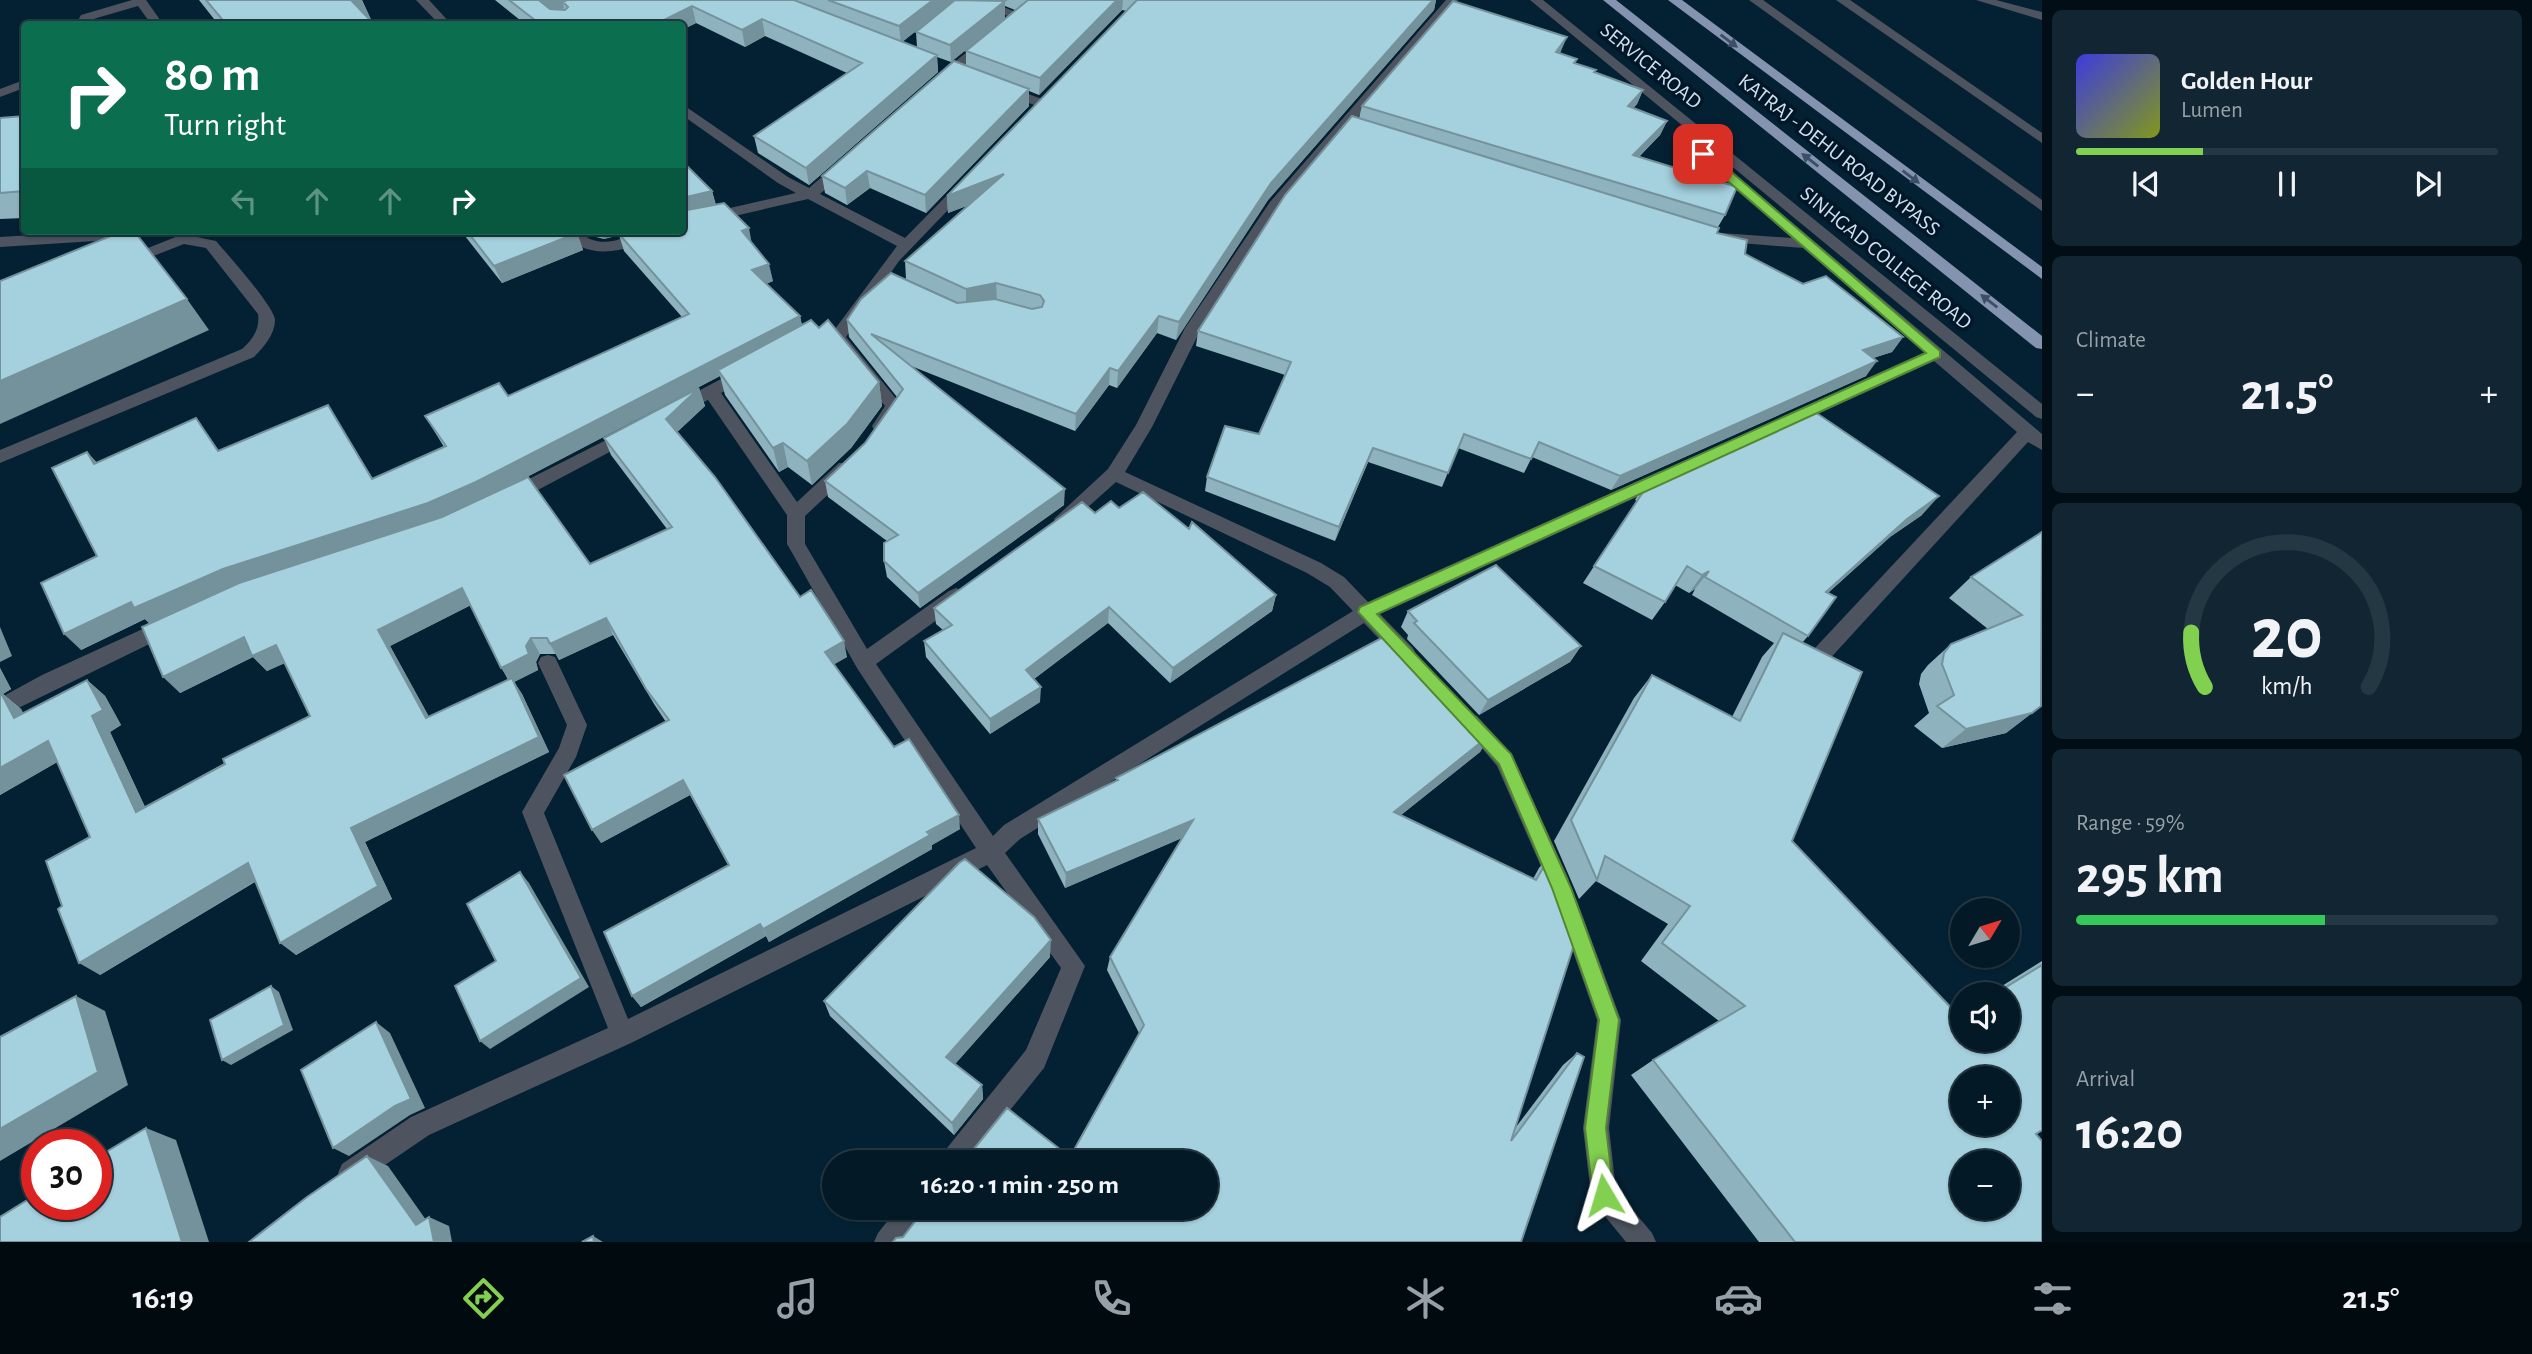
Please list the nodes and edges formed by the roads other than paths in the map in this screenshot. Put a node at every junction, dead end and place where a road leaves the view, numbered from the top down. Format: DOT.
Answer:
graph roads {
  1 [pos="422,0"];
  2 [pos="976,0"];
  3 [pos="1452,0"];
  4 [pos="1536,0"];
  5 [pos="1609,0"];
  6 [pos="1674,0"];
  7 [pos="1755,0"];
  8 [pos="1842,0"];
  9 [pos="1982,0"];
  10 [pos="141,1"];
  11 [pos="2042,16"];
  12 [pos="84,21"];
  13 [pos="155,21"];
  14 [pos="442,21"];
  15 [pos="21,85"];
  16 [pos="990,85"];
  17 [pos="932,88"];
  18 [pos="0,93"];
  19 [pos="1041,103"];
  20 [pos="686,111"];
  21 [pos="1704,136"];
  22 [pos="2042,139"];
  23 [pos="851,159"];
  24 [pos="981,169"];
  25 [pos="811,194"];
  26 [pos="2042,206"];
  27 [pos="686,224"];
  28 [pos="99,235"];
  29 [pos="573,235"];
  30 [pos="651,235"];
  31 [pos="1713,236"];
  32 [pos="0,242"];
  33 [pos="1805,243"];
  34 [pos="906,245"];
  35 [pos="110,268"];
  36 [pos="2042,274"];
  37 [pos="2042,344"];
  38 [pos="1935,354"];
  39 [pos="757,367"];
  40 [pos="710,392"];
  41 [pos="2042,413"];
  42 [pos="1771,429"];
  43 [pos="2027,432"];
  44 [pos="2042,444"];
  45 [pos="0,457"];
  46 [pos="1682,469"];
  47 [pos="1114,474"];
  48 [pos="492,506"];
  49 [pos="796,514"];
  50 [pos="1045,531"];
  51 [pos="966,589"];
  52 [pos="1366,612"];
  53 [pos="187,617"];
  54 [pos="864,662"];
  55 [pos="548,663"];
  56 [pos="1808,669"];
  57 [pos="1422,671"];
  58 [pos="0,708"];
  59 [pos="1459,710"];
  60 [pos="991,852"];
  61 [pos="622,1034"];
  62 [pos="961,1150"];
  63 [pos="331,1188"];
  64 [pos="905,1220"];
  65 [pos="887,1242"];
  66 [pos="1643,1242"];
  1 -- 14 [label="street"];
  2 -- 17 [label="street"];
  3 -- 47 [label="street"];
  4 -- 21 [label="street, SERVICE ROAD"];
  37 -- 5 [label="highway, KATRAJ - DEHU ROAD BYPASS, one-way"];
  6 -- 36 [label="highway, KATRAJ - DEHU ROAD BYPASS, one-way"];
  7 -- 26 [label="street"];
  8 -- 22 [label="street"];
  9 -- 11 [label="street"];
  10 -- 12 [label="street"];
  10 -- 13 [label="street"];
  15 -- 18 [label="street"];
  16 -- 19 [label="street"];
  20 -- 25 [label="street"];
  21 -- 33 [label="street, SERVICE ROAD"];
  21 -- 41 [label="street, SINHGAD COLLEGE ROAD"];
  23 -- 25 [label="street"];
  24 -- 34 [label="street"];
  25 -- 27 [label="street"];
  25 -- 34 [label="street"];
  28 -- 32 [label="street"];
  29 -- 30 [label="street"];
  31 -- 33 [label="street"];
  33 -- 38 [label="street, SERVICE ROAD"];
  34 -- 49 [label="street"];
  35 -- 45 [label="street"];
  38 -- 42 [label="street"];
  38 -- 43 [label="street, SERVICE ROAD"];
  39 -- 40 [label="street"];
  40 -- 48 [label="street"];
  40 -- 49 [label="street"];
  43 -- 44 [label="street, SERVICE ROAD"];
  43 -- 56 [label="street"];
  46 -- 52 [label="street"];
  47 -- 50 [label="street"];
  47 -- 52 [label="street"];
  49 -- 54 [label="street"];
  51 -- 54 [label="street"];
  52 -- 57 [label="street"];
  52 -- 60 [label="street"];
  53 -- 58 [label="street"];
  54 -- 60 [label="street"];
  55 -- 61 [label="street"];
  59 -- 66 [label="street"];
  60 -- 61 [label="street"];
  60 -- 62 [label="street"];
  61 -- 63 [label="street"];
  64 -- 65 [label="street"];
}
